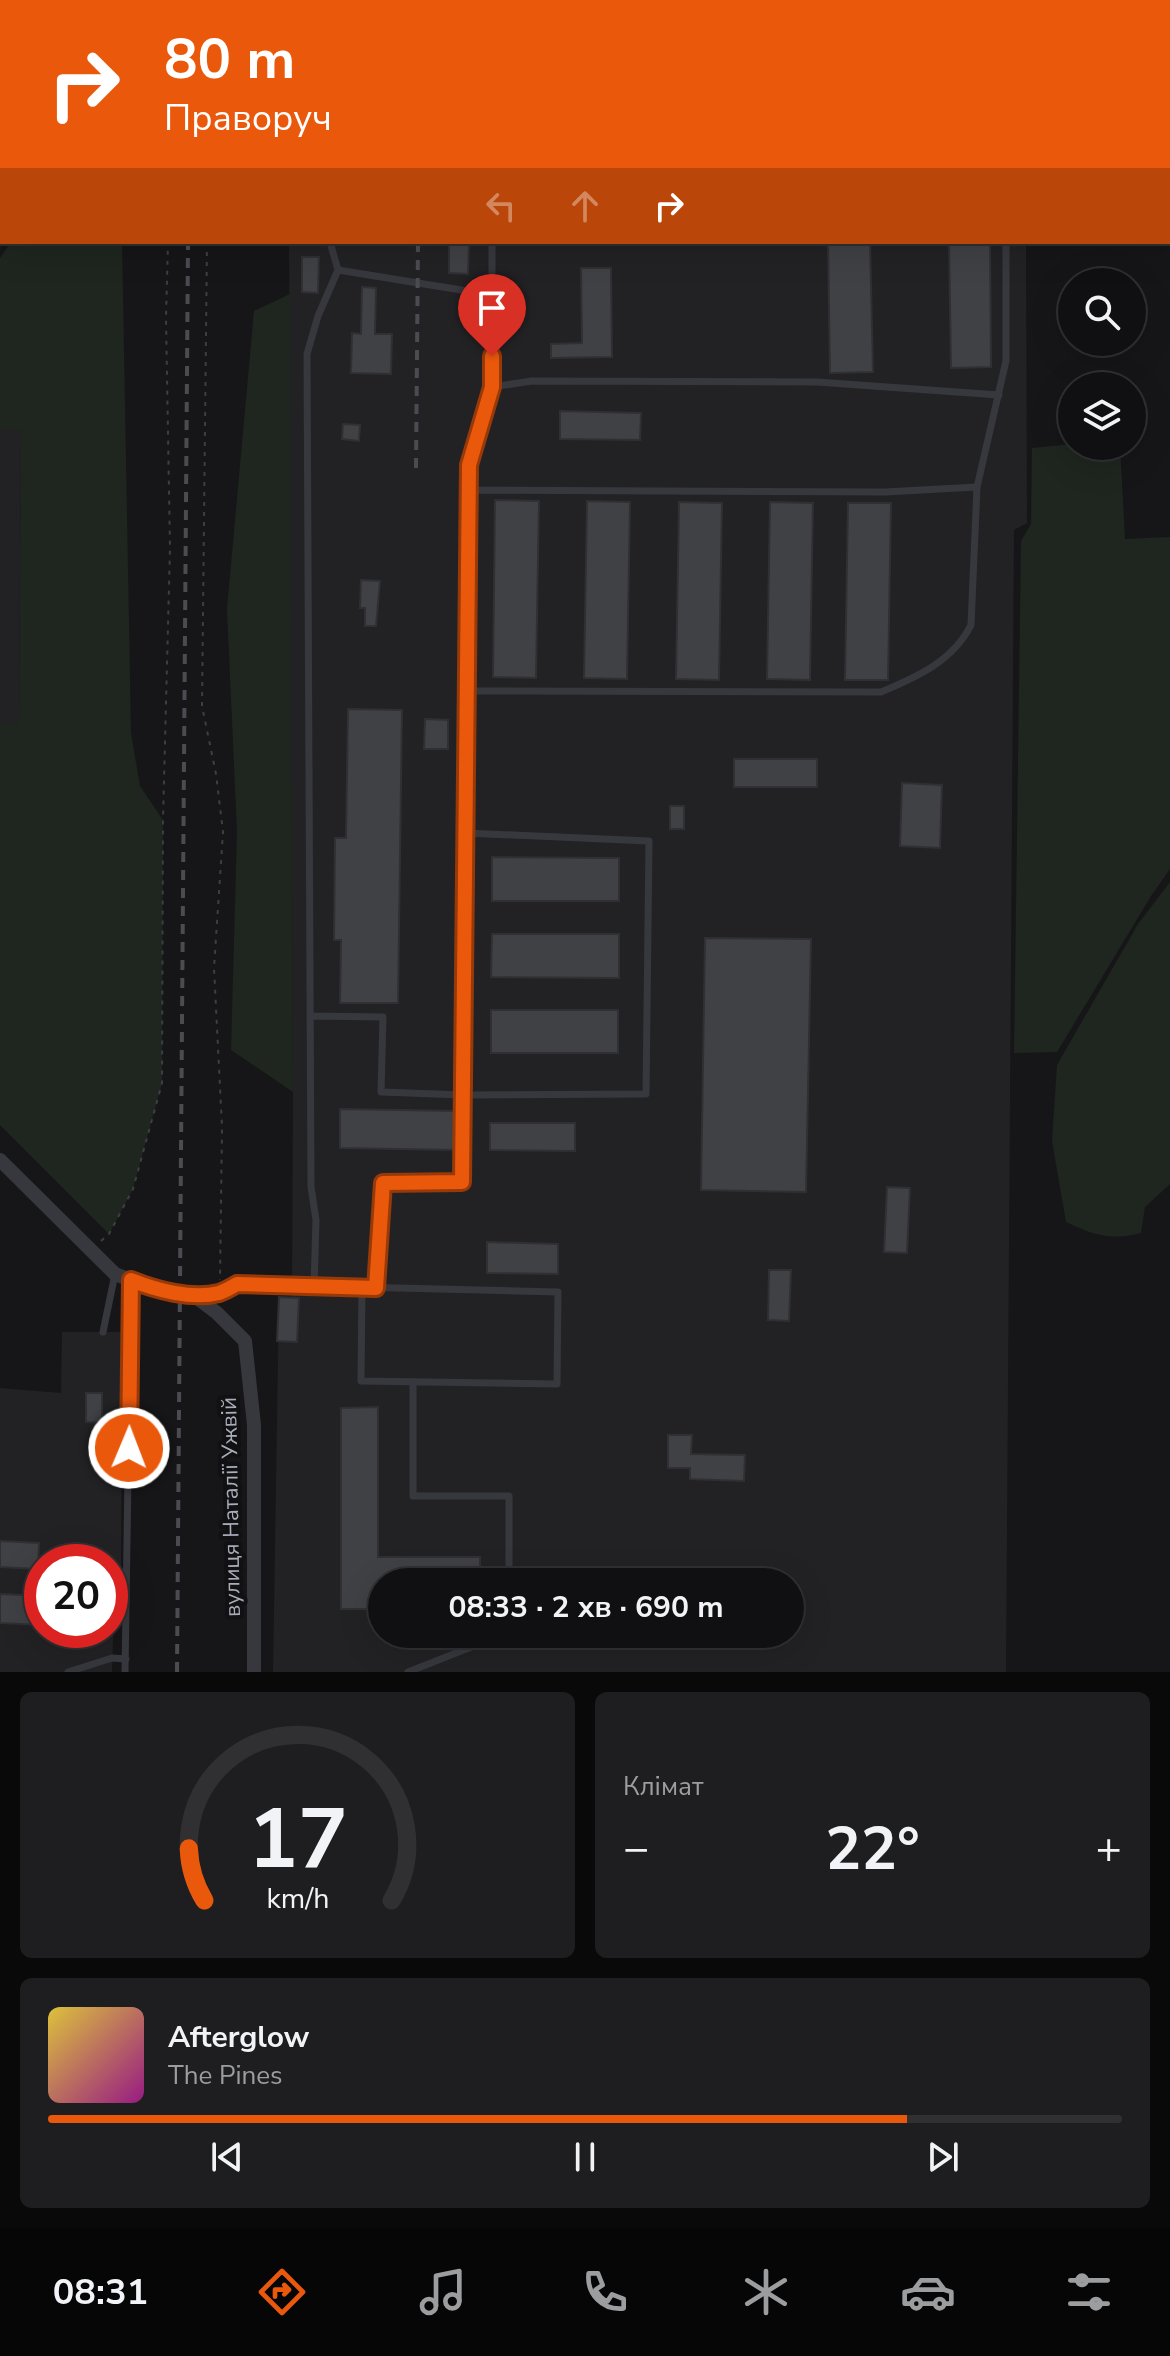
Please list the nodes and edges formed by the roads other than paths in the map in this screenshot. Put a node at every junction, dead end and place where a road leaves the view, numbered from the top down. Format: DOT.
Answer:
graph roads {
  1 [pos="331,244"];
  2 [pos="492,244"];
  3 [pos="1006,244"];
  4 [pos="338,270"];
  5 [pos="492,295"];
  6 [pos="492,387"];
  7 [pos="999,395"];
  8 [pos="977,487"];
  9 [pos="469,490"];
  10 [pos="467,691"];
  11 [pos="465,833"];
  12 [pos="310,1016"];
  13 [pos="463,1095"];
  14 [pos="0,1160"];
  15 [pos="115,1274"];
  16 [pos="131,1280"];
  17 [pos="314,1287"];
  18 [pos="362,1287"];
  19 [pos="376,1288"];
  20 [pos="193,1295"];
  21 [pos="103,1332"];
  22 [pos="413,1382"];
  23 [pos="509,1568"];
  24 [pos="469,1648"];
  25 [pos="126,1659"];
  26 [pos="68,1672"];
  27 [pos="125,1672"];
  28 [pos="254,1672"];
  29 [pos="408,1672"];
  1 -- 4 [label="lane"];
  2 -- 5 [label="lane"];
  3 -- 7 [label="lane"];
  4 -- 5 [label="lane"];
  4 -- 12 [label="lane"];
  5 -- 6 [label="lane"];
  6 -- 7 [label="lane"];
  6 -- 9 [label="lane"];
  7 -- 8 [label="lane"];
  8 -- 9 [label="lane"];
  8 -- 10 [label="lane"];
  9 -- 10 [label="lane"];
  10 -- 11 [label="lane"];
  11 -- 13 [label="lane"];
  11 -- 13 [label="lane"];
  12 -- 13 [label="lane"];
  12 -- 17 [label="lane"];
  13 -- 19 [label="lane"];
  14 -- 15 [label="street"];
  15 -- 16 [label="street"];
  15 -- 21 [label="lane"];
  16 -- 20 [label="street"];
  16 -- 25 [label="lane"];
  17 -- 18 [label="lane"];
  17 -- 20 [label="lane"];
  18 -- 19 [label="lane"];
  18 -- 22 [label="lane"];
  19 -- 22 [label="lane"];
  20 -- 28 [label="street, вулиця Наталії Ужвій"];
  22 -- 23 [label="lane"];
  24 -- 29 [label="lane"];
  25 -- 26 [label="lane"];
  25 -- 27 [label="lane"];
}
